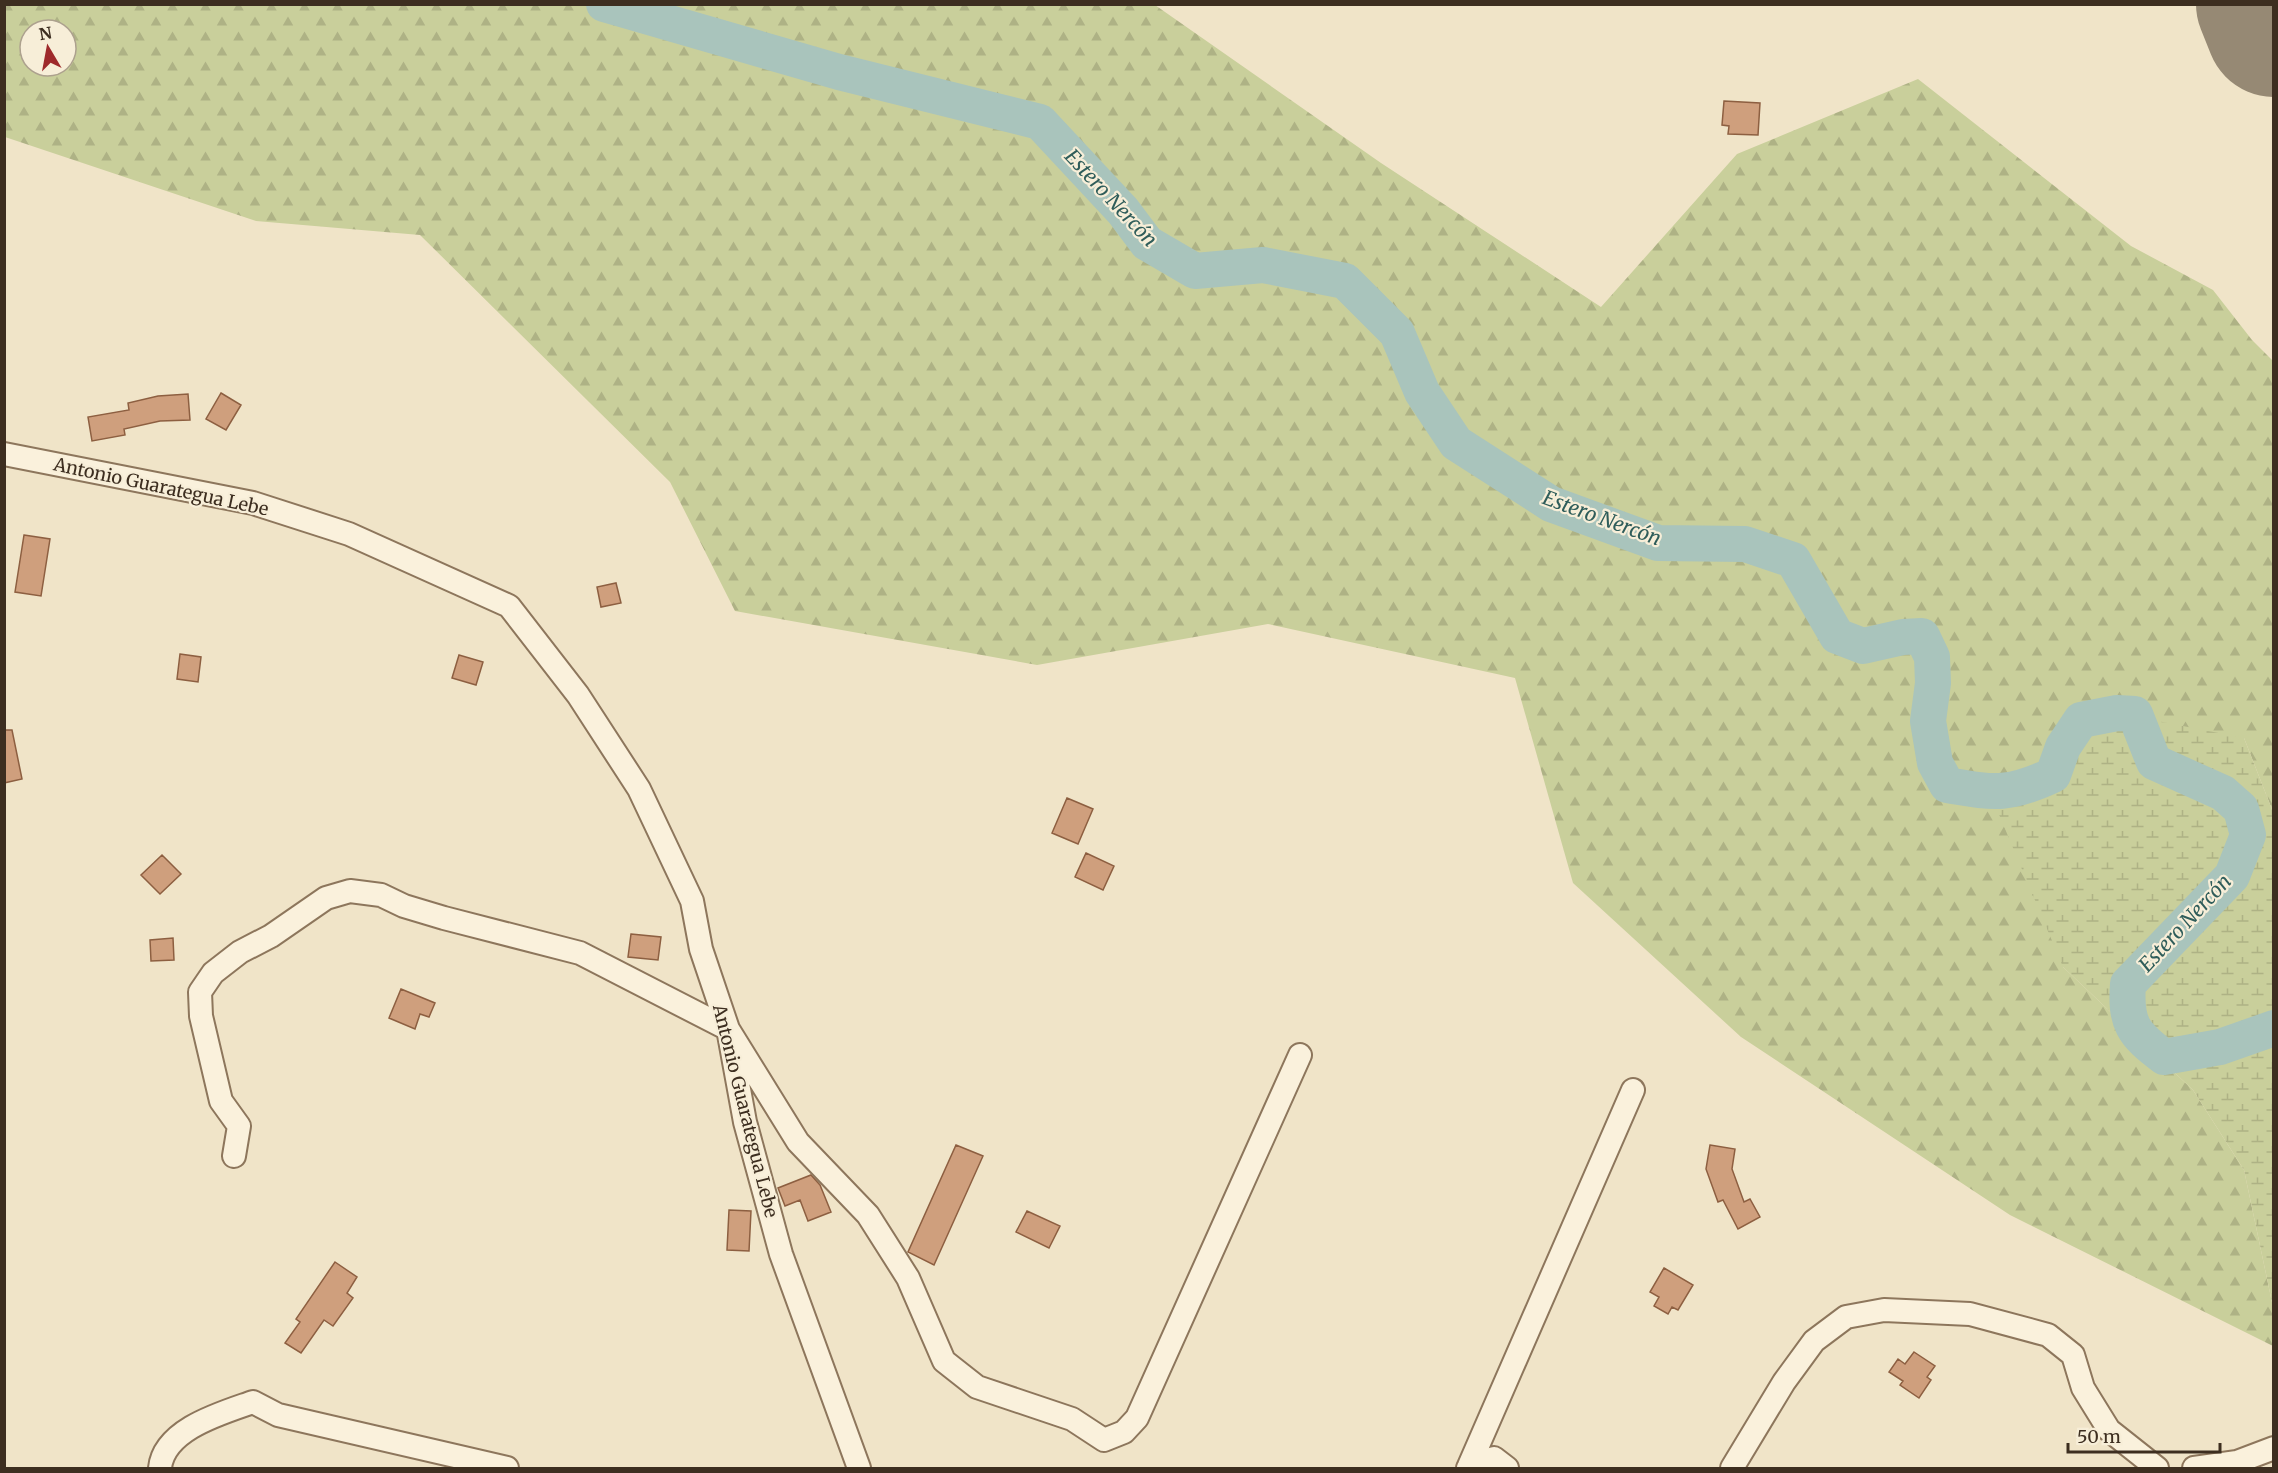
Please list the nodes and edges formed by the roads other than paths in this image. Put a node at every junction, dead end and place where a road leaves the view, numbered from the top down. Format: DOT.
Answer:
graph roads {
  1 [pos="4,454"];
  2 [pos="728,1029"];
  3 [pos="1300,1055"];
  4 [pos="1633,1090"];
  5 [pos="234,1156"];
  6 [pos="2274,1448"];
  7 [pos="1468,1467"];
  8 [pos="160,1468"];
  9 [pos="507,1468"];
  10 [pos="859,1468"];
  11 [pos="1507,1468"];
  12 [pos="1732,1468"];
  13 [pos="2157,1468"];
  14 [pos="2194,1468"];
  1 -- 2 [label="street, Antonio Guarategua Lebe"];
  2 -- 3 [label="street"];
  2 -- 5 [label="street"];
  2 -- 10 [label="street, Antonio Guarategua Lebe"];
  4 -- 7 [label="street"];
  6 -- 14 [label="street"];
  7 -- 11 [label="street"];
  8 -- 9 [label="street"];
  12 -- 13 [label="street"];
}
